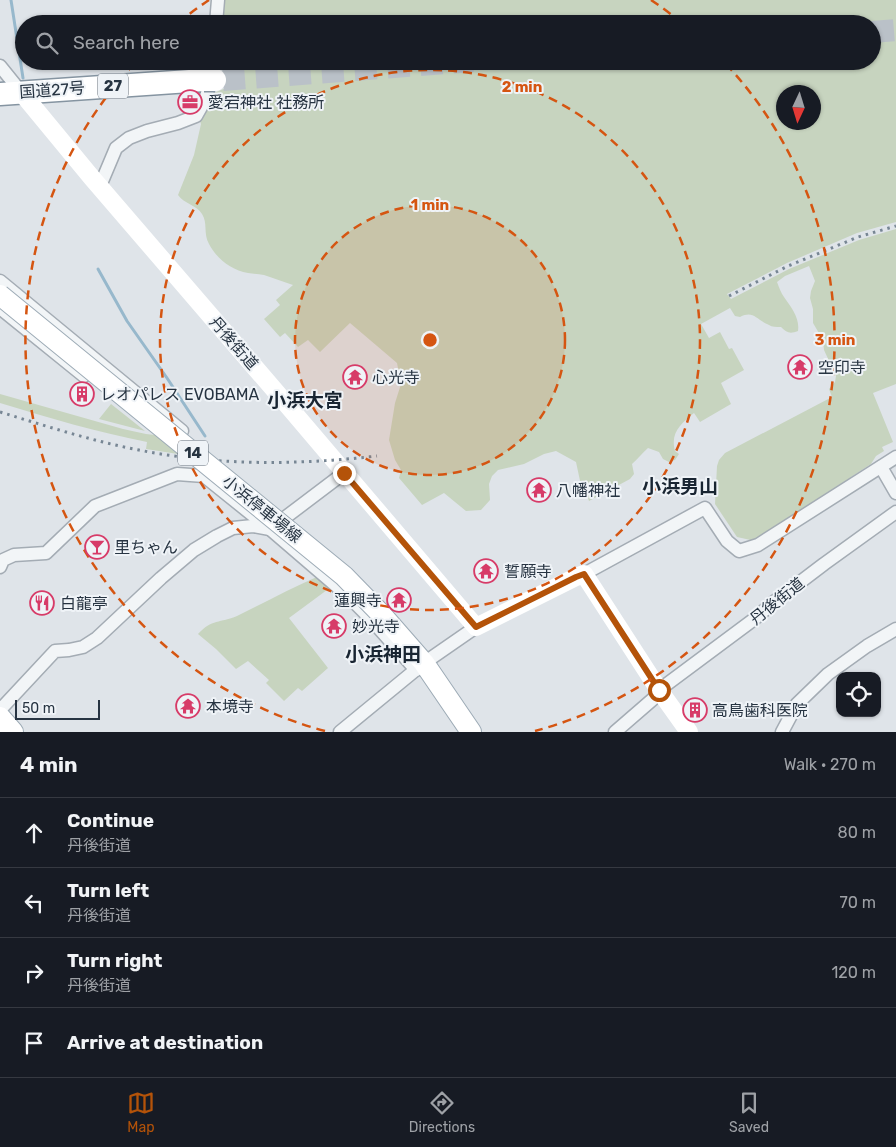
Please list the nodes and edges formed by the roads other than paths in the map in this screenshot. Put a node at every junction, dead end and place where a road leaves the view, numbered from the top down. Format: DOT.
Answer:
graph roads {
  1 [pos="218,0"];
  2 [pos="217,15"];
  3 [pos="0,66"];
  4 [pos="214,75"];
  5 [pos="11,93"];
  6 [pos="100,186"];
  7 [pos="0,281"];
  8 [pos="0,295"];
  9 [pos="0,308"];
  10 [pos="896,457"];
  11 [pos="880,467"];
  12 [pos="344,473"];
  13 [pos="896,493"];
  14 [pos="896,512"];
  15 [pos="270,528"];
  16 [pos="0,567"];
  17 [pos="584,574"];
  18 [pos="476,627"];
  19 [pos="896,629"];
  20 [pos="420,666"];
  21 [pos="660,692"];
  22 [pos="0,710"];
  23 [pos="0,717"];
  24 [pos="13,732"];
  25 [pos="340,732"];
  26 [pos="471,732"];
  27 [pos="615,732"];
  28 [pos="689,732"];
  29 [pos="782,732"];
  1 -- 2 [label="street"];
  3 -- 5 [label="street, 丹後街道"];
  4 -- 5 [label="highway, 国道27号 / 27"];
  4 -- 6 [label="street"];
  5 -- 6 [label="street, 丹後街道"];
  6 -- 12 [label="street, 丹後街道"];
  7 -- 9 [label="street"];
  8 -- 20 [label="main road, 小浜停車場線 / 14, bridge"];
  10 -- 11 [label="street"];
  11 -- 13 [label="street"];
  11 -- 17 [label="street"];
  12 -- 15 [label="street"];
  12 -- 18 [label="street, 丹後街道"];
  14 -- 21 [label="street, 丹後街道"];
  15 -- 16 [label="street"];
  15 -- 20 [label="street"];
  15 -- 22 [label="street"];
  17 -- 18 [label="street"];
  17 -- 21 [label="street"];
  18 -- 20 [label="street"];
  19 -- 29 [label="street"];
  20 -- 25 [label="street"];
  20 -- 26 [label="main road, 小浜停車場線 / 14"];
  21 -- 27 [label="street, 丹後街道"];
  21 -- 28 [label="street"];
  23 -- 24 [label="main road"];
}
